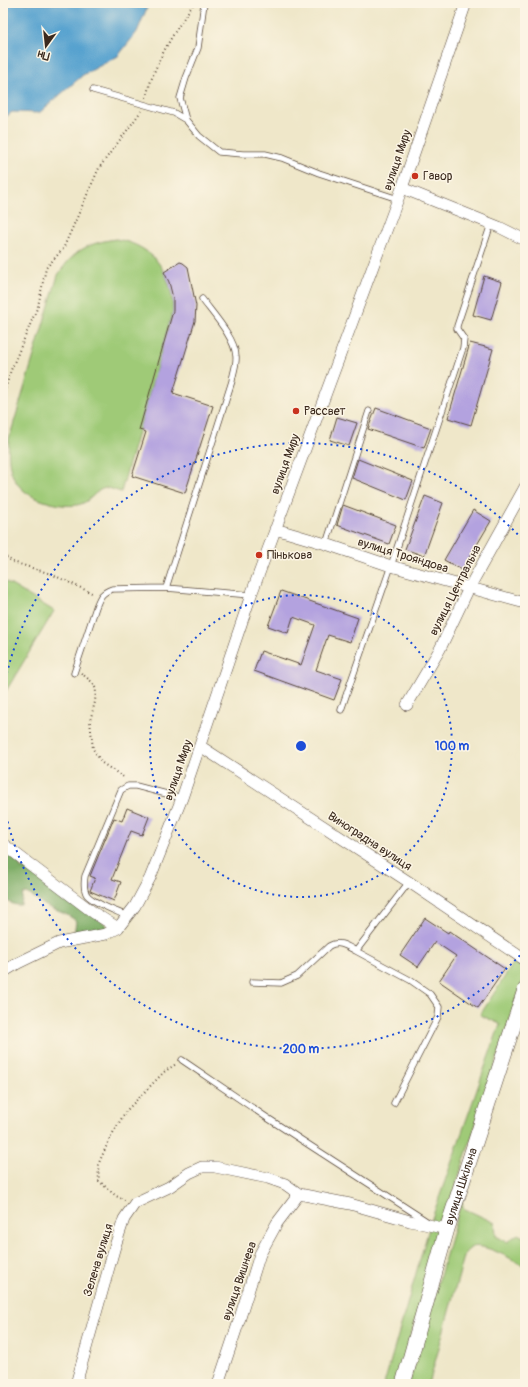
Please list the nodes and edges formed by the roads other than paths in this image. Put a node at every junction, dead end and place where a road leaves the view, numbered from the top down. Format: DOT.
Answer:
graph roads {
  1 [pos="204,3"];
  2 [pos="466,3"];
  3 [pos="93,90"];
  4 [pos="186,120"];
  5 [pos="402,188"];
  6 [pos="398,199"];
  7 [pos="491,224"];
  8 [pos="525,240"];
  9 [pos="202,299"];
  10 [pos="369,411"];
  11 [pos="525,487"];
  12 [pos="275,529"];
  13 [pos="326,544"];
  14 [pos="391,566"];
  15 [pos="166,588"];
  16 [pos="469,588"];
  17 [pos="251,594"];
  18 [pos="525,603"];
  19 [pos="74,673"];
  20 [pos="407,705"];
  21 [pos="341,710"];
  22 [pos="200,746"];
  23 [pos="182,798"];
  24 [pos="3,844"];
  25 [pos="409,882"];
  26 [pos="127,916"];
  27 [pos="118,928"];
  28 [pos="356,951"];
  29 [pos="525,960"];
  30 [pos="3,972"];
  31 [pos="252,982"];
  32 [pos="525,990"];
  33 [pos="182,1060"];
  34 [pos="394,1103"];
  35 [pos="299,1194"];
  36 [pos="440,1227"];
  37 [pos="76,1384"];
  38 [pos="218,1384"];
  39 [pos="403,1384"];
  1 -- 4 [label="lane"];
  2 -- 5 [label="street, вулиця Миру"];
  3 -- 4 [label="lane"];
  4 -- 6 [label="lane"];
  5 -- 6 [label="street, вулиця Миру"];
  5 -- 7 [label="street"];
  6 -- 12 [label="street, вулиця Миру"];
  7 -- 8 [label="street"];
  7 -- 14 [label="lane"];
  9 -- 15 [label="lane"];
  10 -- 13 [label="lane"];
  11 -- 16 [label="street, вулиця Центральна"];
  12 -- 13 [label="street, вулиця Трояндова"];
  12 -- 17 [label="street, вулиця Миру"];
  13 -- 14 [label="street, вулиця Трояндова"];
  14 -- 16 [label="street, вулиця Трояндова"];
  14 -- 21 [label="lane"];
  15 -- 17 [label="lane"];
  15 -- 19 [label="lane"];
  16 -- 18 [label="street, вулиця Трояндова"];
  16 -- 20 [label="street, вулиця Центральна"];
  17 -- 22 [label="street, вулиця Миру"];
  22 -- 23 [label="street, вулиця Миру"];
  22 -- 25 [label="street, Виноградна вулиця"];
  23 -- 26 [label="street, вулиця Миру"];
  23 -- 26 [label="lane"];
  24 -- 27 [label="street"];
  25 -- 28 [label="lane"];
  25 -- 29 [label="street, Виноградна вулиця"];
  26 -- 27 [label="street, вулиця Миру"];
  27 -- 30 [label="street"];
  28 -- 31 [label="lane"];
  28 -- 34 [label="lane"];
  32 -- 36 [label="street, вулиця Шкільна"];
  33 -- 36 [label="lane"];
  35 -- 36 [label="street"];
  35 -- 37 [label="street, Зелена вулиця"];
  35 -- 38 [label="street, вулиця Вишнева"];
  36 -- 39 [label="street, вулиця Шкільна"];
}
